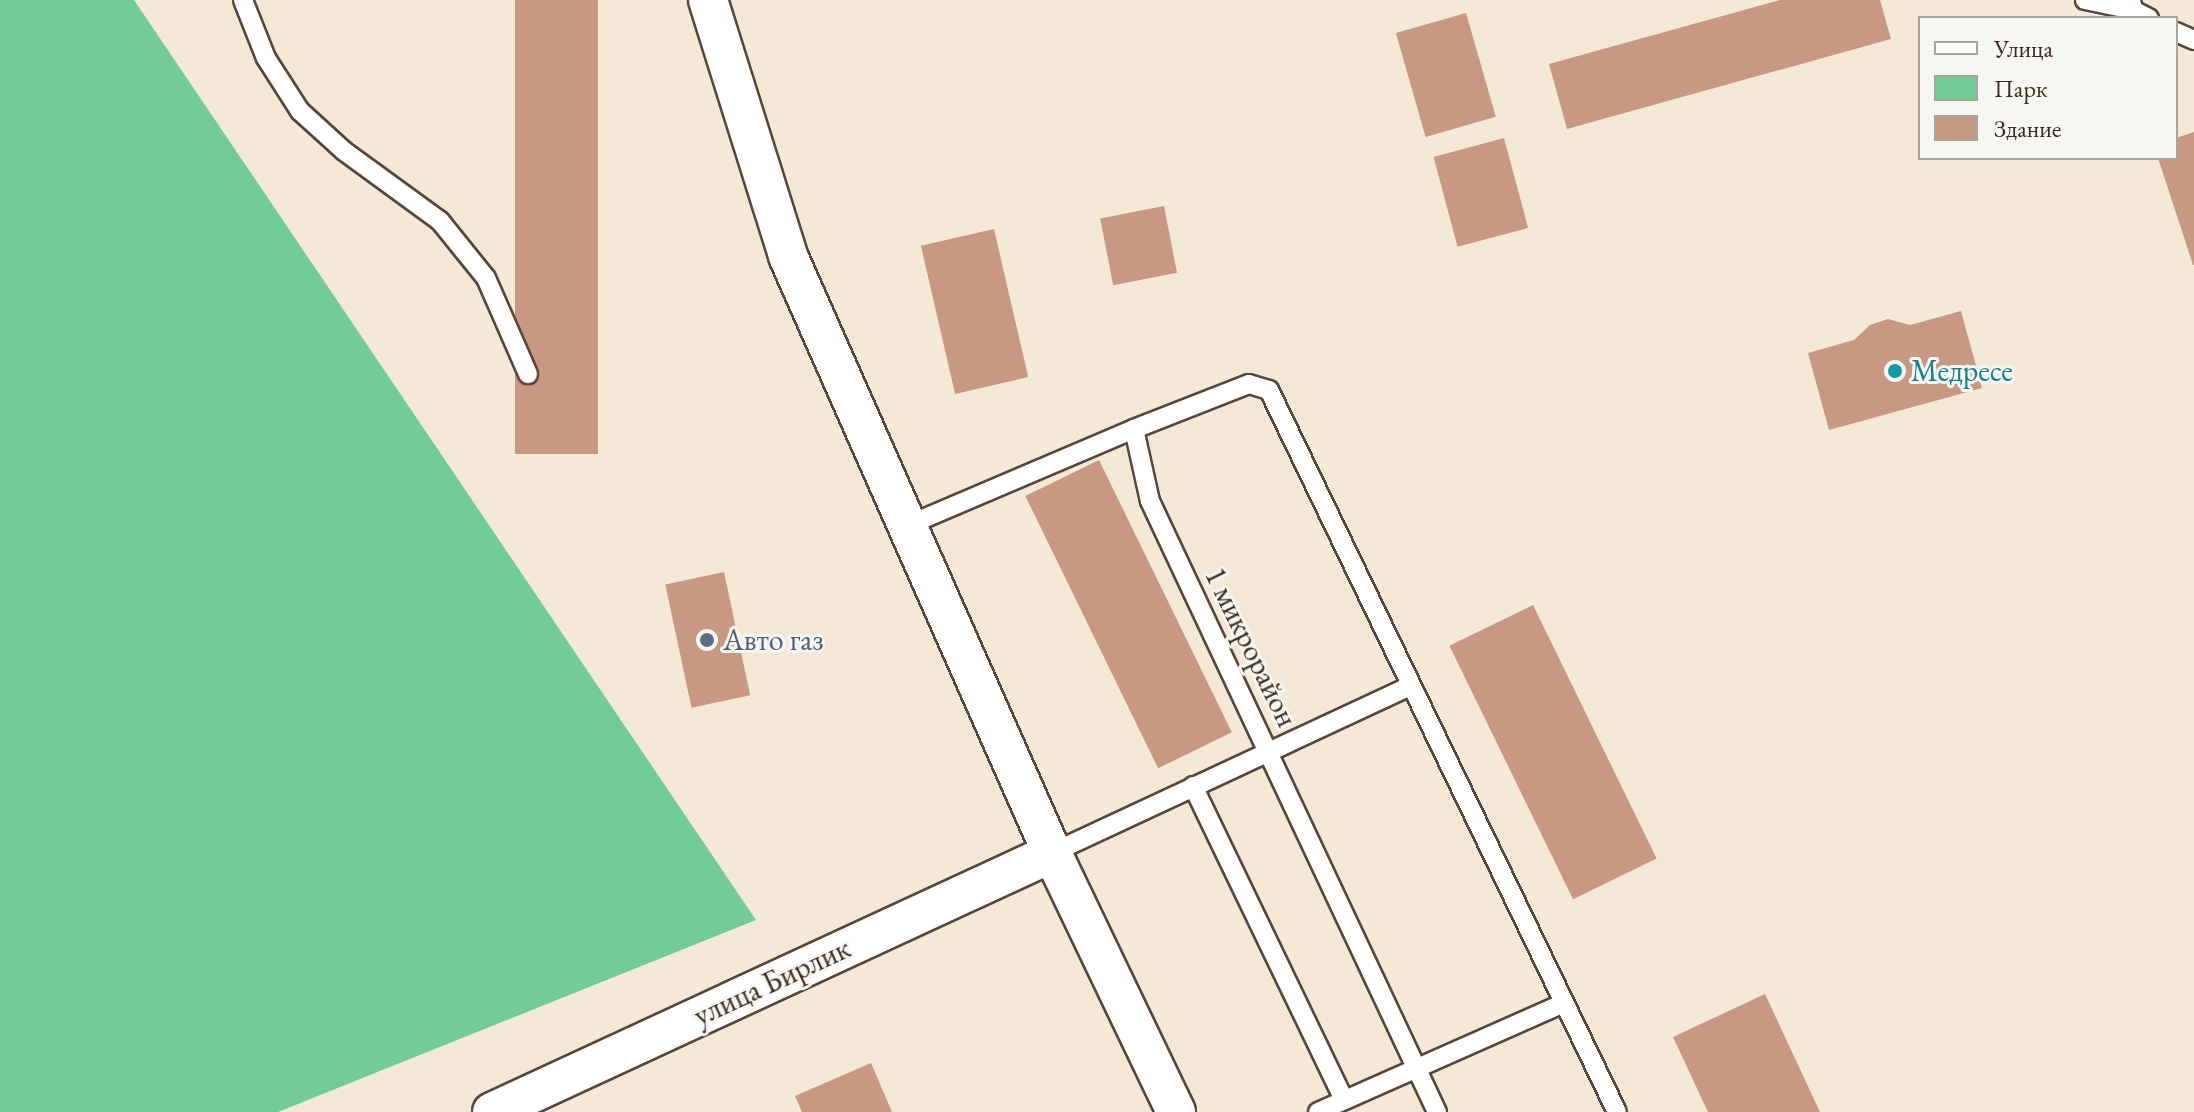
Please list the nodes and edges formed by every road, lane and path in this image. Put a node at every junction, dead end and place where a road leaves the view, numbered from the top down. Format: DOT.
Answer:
graph roads {
  1 [pos="243,0"];
  2 [pos="708,0"];
  3 [pos="2085,0"];
  4 [pos="2137,9"];
  5 [pos="528,374"];
  6 [pos="1134,429"];
  7 [pos="904,527"];
  8 [pos="1410,686"];
  9 [pos="1270,750"];
  10 [pos="1193,786"];
  11 [pos="1052,853"];
  12 [pos="1564,1003"];
  13 [pos="1415,1070"];
  14 [pos="1344,1100"];
  15 [pos="492,1112"];
  16 [pos="1176,1112"];
  17 [pos="1318,1112"];
  18 [pos="1437,1112"];
  19 [pos="1617,1112"];
  1 -- 5 [label="lane"];
  2 -- 7 [label="street"];
  3 -- 4 [label="lane"];
  6 -- 7 [label="lane"];
  6 -- 8 [label="lane"];
  6 -- 9 [label="lane, 1 микрорайон"];
  7 -- 11 [label="street"];
  8 -- 9 [label="lane"];
  8 -- 12 [label="lane"];
  9 -- 10 [label="lane"];
  9 -- 13 [label="lane, 1 микрорайон"];
  10 -- 11 [label="lane"];
  10 -- 14 [label="lane"];
  11 -- 15 [label="street, улица Бирлик"];
  11 -- 16 [label="street"];
  12 -- 13 [label="lane"];
  12 -- 19 [label="lane"];
  13 -- 14 [label="lane"];
  13 -- 18 [label="lane, 1 микрорайон"];
  14 -- 17 [label="lane"];
}
